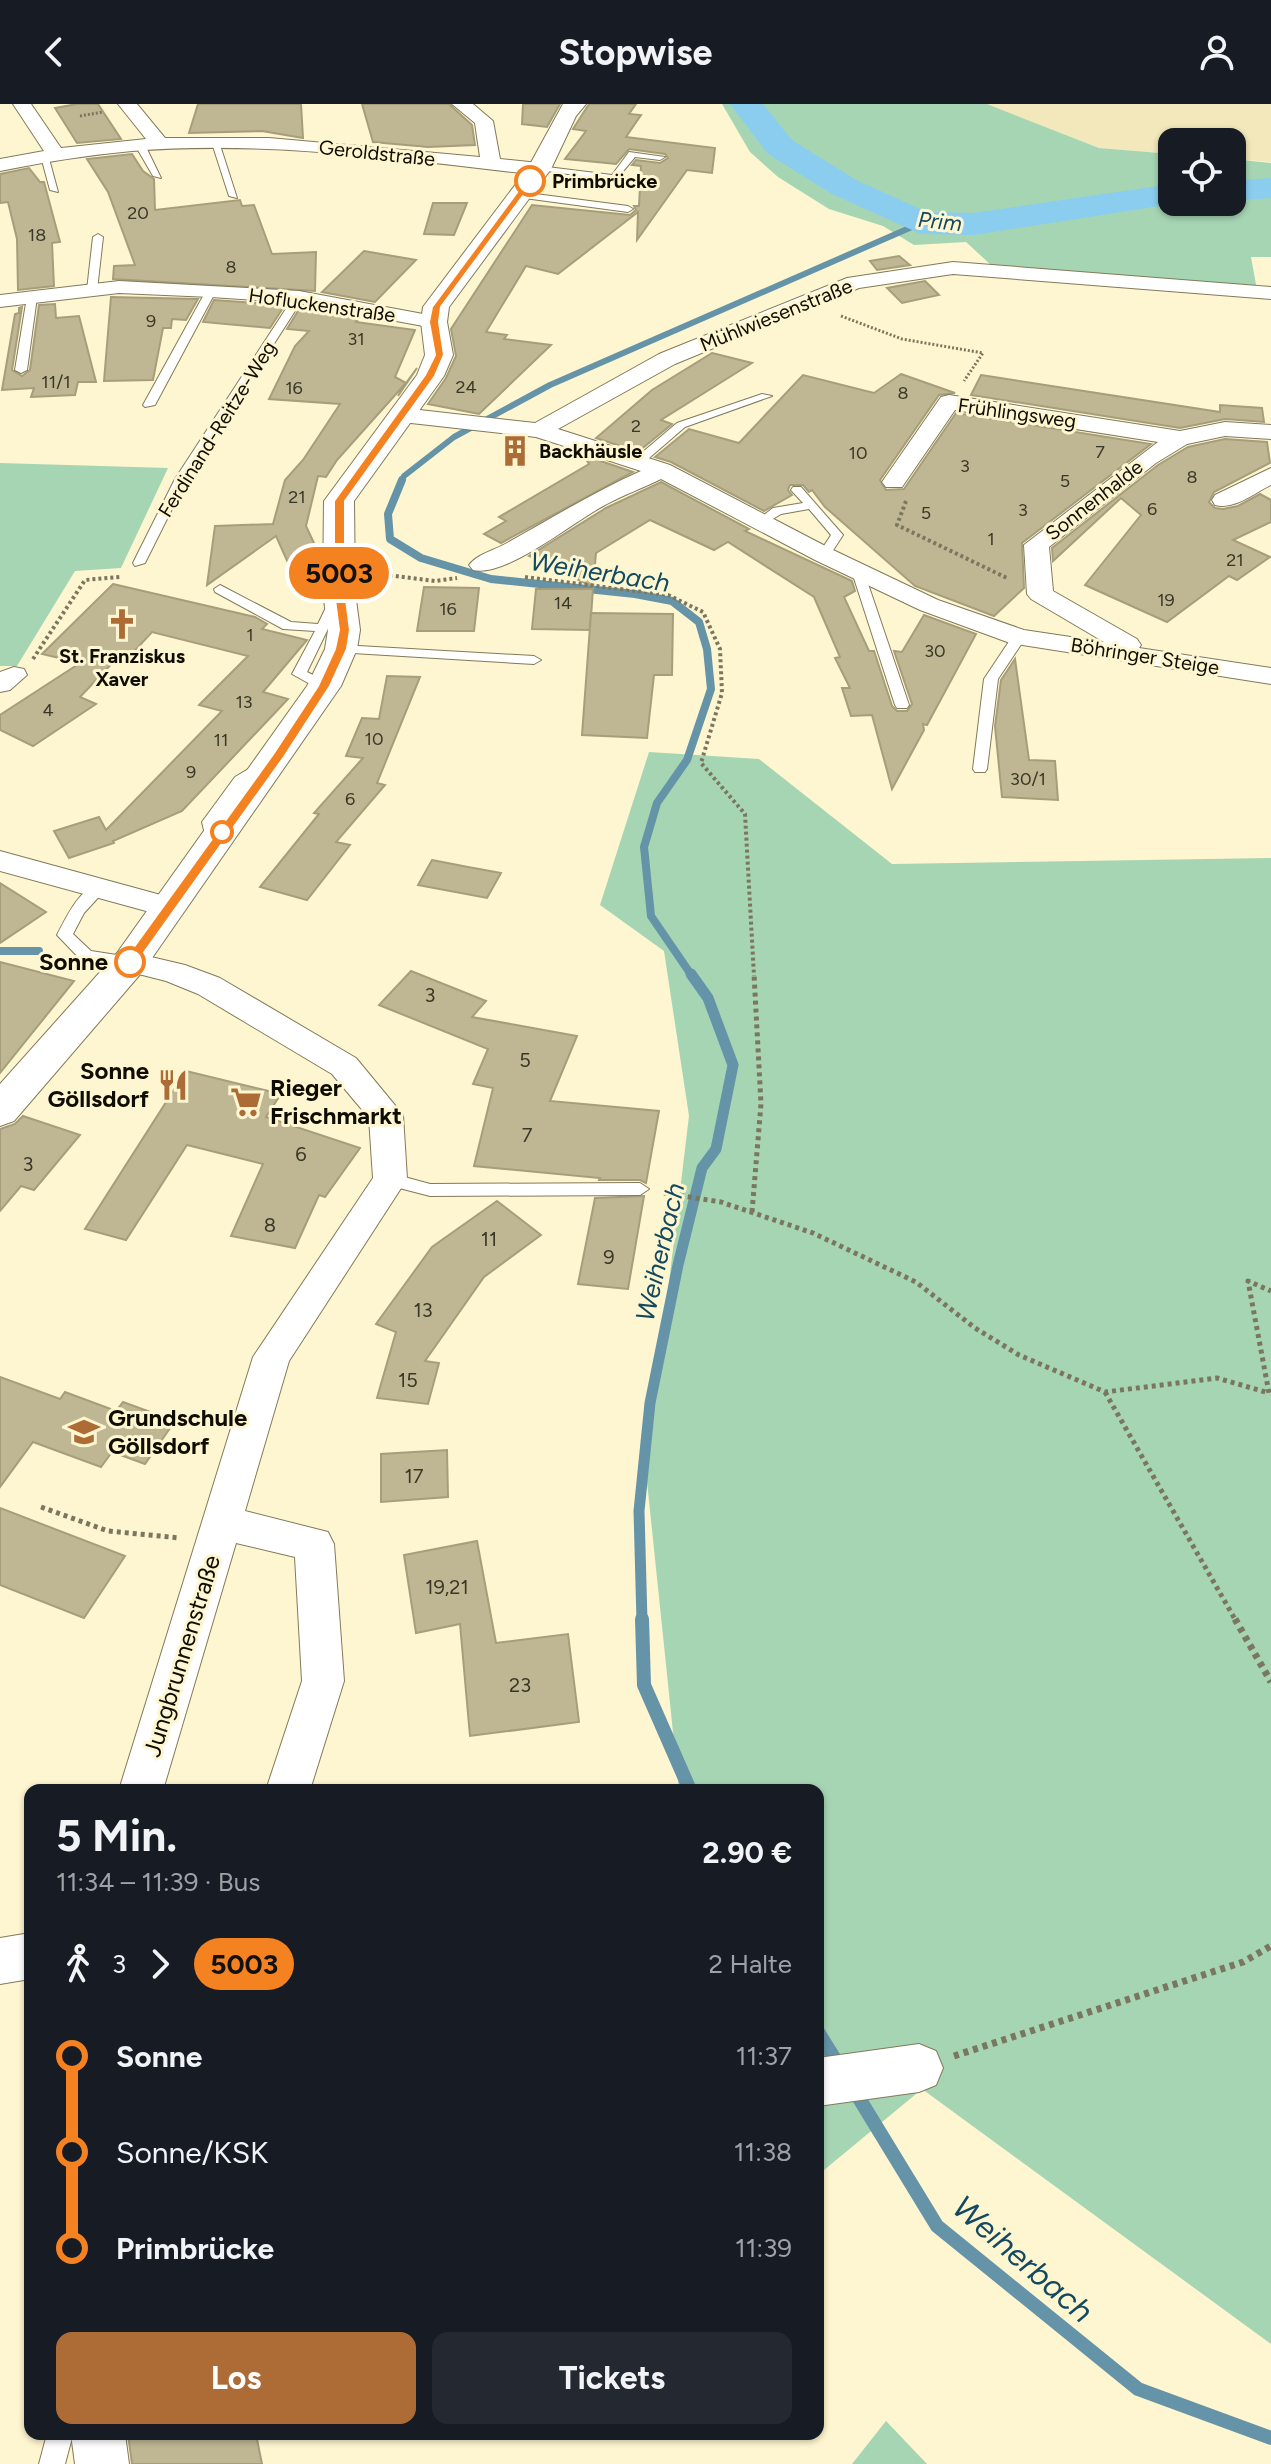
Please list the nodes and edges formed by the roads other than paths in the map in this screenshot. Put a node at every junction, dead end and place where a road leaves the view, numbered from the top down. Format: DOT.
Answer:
graph roads {
  1 [pos="22,104"];
  2 [pos="127,104"];
  3 [pos="461,104"];
  4 [pos="575,104"];
  5 [pos="214,142"];
  6 [pos="150,144"];
  7 [pos="48,153"];
  8 [pos="660,157"];
  9 [pos="491,164"];
  10 [pos="0,165"];
  11 [pos="539,169"];
  12 [pos="158,176"];
  13 [pos="615,178"];
  14 [pos="628,180"];
  15 [pos="55,190"];
  16 [pos="520,195"];
  17 [pos="234,196"];
  18 [pos="628,209"];
  19 [pos="98,237"];
  20 [pos="92,290"];
  21 [pos="211,291"];
  22 [pos="1271,293"];
  23 [pos="32,297"];
  24 [pos="299,297"];
  25 [pos="0,301"];
  26 [pos="434,322"];
  27 [pos="21,370"];
  28 [pos="766,396"];
  29 [pos="149,405"];
  30 [pos="402,415"];
  31 [pos="539,430"];
  32 [pos="1271,432"];
  33 [pos="1180,438"];
  34 [pos="650,466"];
  35 [pos="1271,475"];
  36 [pos="894,482"];
  37 [pos="797,490"];
  38 [pos="1224,500"];
  39 [pos="812,505"];
  40 [pos="761,522"];
  41 [pos="824,555"];
  42 [pos="139,563"];
  43 [pos="482,565"];
  44 [pos="858,572"];
  45 [pos="220,589"];
  46 [pos="1019,637"];
  47 [pos="332,638"];
  48 [pos="1148,656"];
  49 [pos="534,660"];
  50 [pos="1271,676"];
  51 [pos="902,705"];
  52 [pos="980,769"];
  53 [pos="0,861"];
  54 [pos="99,888"];
  55 [pos="168,907"];
  56 [pos="130,962"];
  57 [pos="0,1111"];
  58 [pos="390,1179"];
  59 [pos="640,1189"];
  60 [pos="220,1532"];
  61 [pos="143,1784"];
  62 [pos="290,1784"];
  63 [pos="24,1957"];
  64 [pos="0,1961"];
  65 [pos="919,2068"];
  66 [pos="824,2081"];
  67 [pos="58,2440"];
  68 [pos="99,2440"];
  69 [pos="52,2464"];
  70 [pos="102,2464"];
  1 -- 7 [label="street"];
  2 -- 6 [label="street"];
  3 -- 9 [label="street"];
  4 -- 11 [label="street"];
  5 -- 6 [label="street, Geroldstraße"];
  5 -- 9 [label="street, Geroldstraße"];
  5 -- 17 [label="lane"];
  6 -- 7 [label="street, Geroldstraße"];
  6 -- 12 [label="lane"];
  7 -- 10 [label="street, Geroldstraße"];
  7 -- 15 [label="lane"];
  8 -- 13 [label="lane"];
  9 -- 11 [label="street, Geroldstraße"];
  11 -- 13 [label="lane"];
  11 -- 16 [label="street"];
  13 -- 14 [label="lane"];
  16 -- 18 [label="lane"];
  16 -- 26 [label="street"];
  19 -- 20 [label="lane"];
  20 -- 21 [label="street, Hofluckenstraße"];
  20 -- 23 [label="street, Hofluckenstraße"];
  21 -- 24 [label="street, Hofluckenstraße"];
  21 -- 29 [label="lane"];
  22 -- 31 [label="street, Mühlwiesenstraße"];
  23 -- 25 [label="street, Hofluckenstraße"];
  23 -- 27 [label="lane"];
  24 -- 26 [label="street, Hofluckenstraße"];
  24 -- 42 [label="lane, Ferdinand-Reitze-Weg"];
  26 -- 30 [label="street"];
  28 -- 34 [label="lane"];
  30 -- 31 [label="street, Böhringer Steige"];
  30 -- 47 [label="street"];
  31 -- 34 [label="street, Böhringer Steige"];
  32 -- 33 [label="street, Sonnenhalde"];
  33 -- 36 [label="street, Frühlingsweg"];
  33 -- 48 [label="street, Sonnenhalde"];
  34 -- 40 [label="street, Böhringer Steige"];
  34 -- 43 [label="street"];
  35 -- 38 [label="street"];
  37 -- 39 [label="lane"];
  39 -- 40 [label="lane"];
  39 -- 41 [label="lane"];
  40 -- 41 [label="street, Böhringer Steige"];
  41 -- 44 [label="street, Böhringer Steige"];
  44 -- 46 [label="street, Böhringer Steige"];
  44 -- 51 [label="lane"];
  45 -- 47 [label="lane"];
  46 -- 48 [label="street, Böhringer Steige"];
  46 -- 52 [label="lane"];
  47 -- 49 [label="lane"];
  47 -- 55 [label="street"];
  48 -- 50 [label="street, Böhringer Steige"];
  53 -- 54 [label="street"];
  54 -- 55 [label="street"];
  54 -- 56 [label="lane"];
  55 -- 56 [label="street"];
  56 -- 57 [label="street"];
  56 -- 58 [label="street"];
  58 -- 59 [label="lane"];
  58 -- 60 [label="street, Jungbrunnenstraße"];
  60 -- 61 [label="street, Jungbrunnenstraße"];
  60 -- 62 [label="street, Jungbrunnenstraße"];
  63 -- 64 [label="street"];
  65 -- 66 [label="street"];
  67 -- 69 [label="lane"];
  68 -- 70 [label="street"];
}
